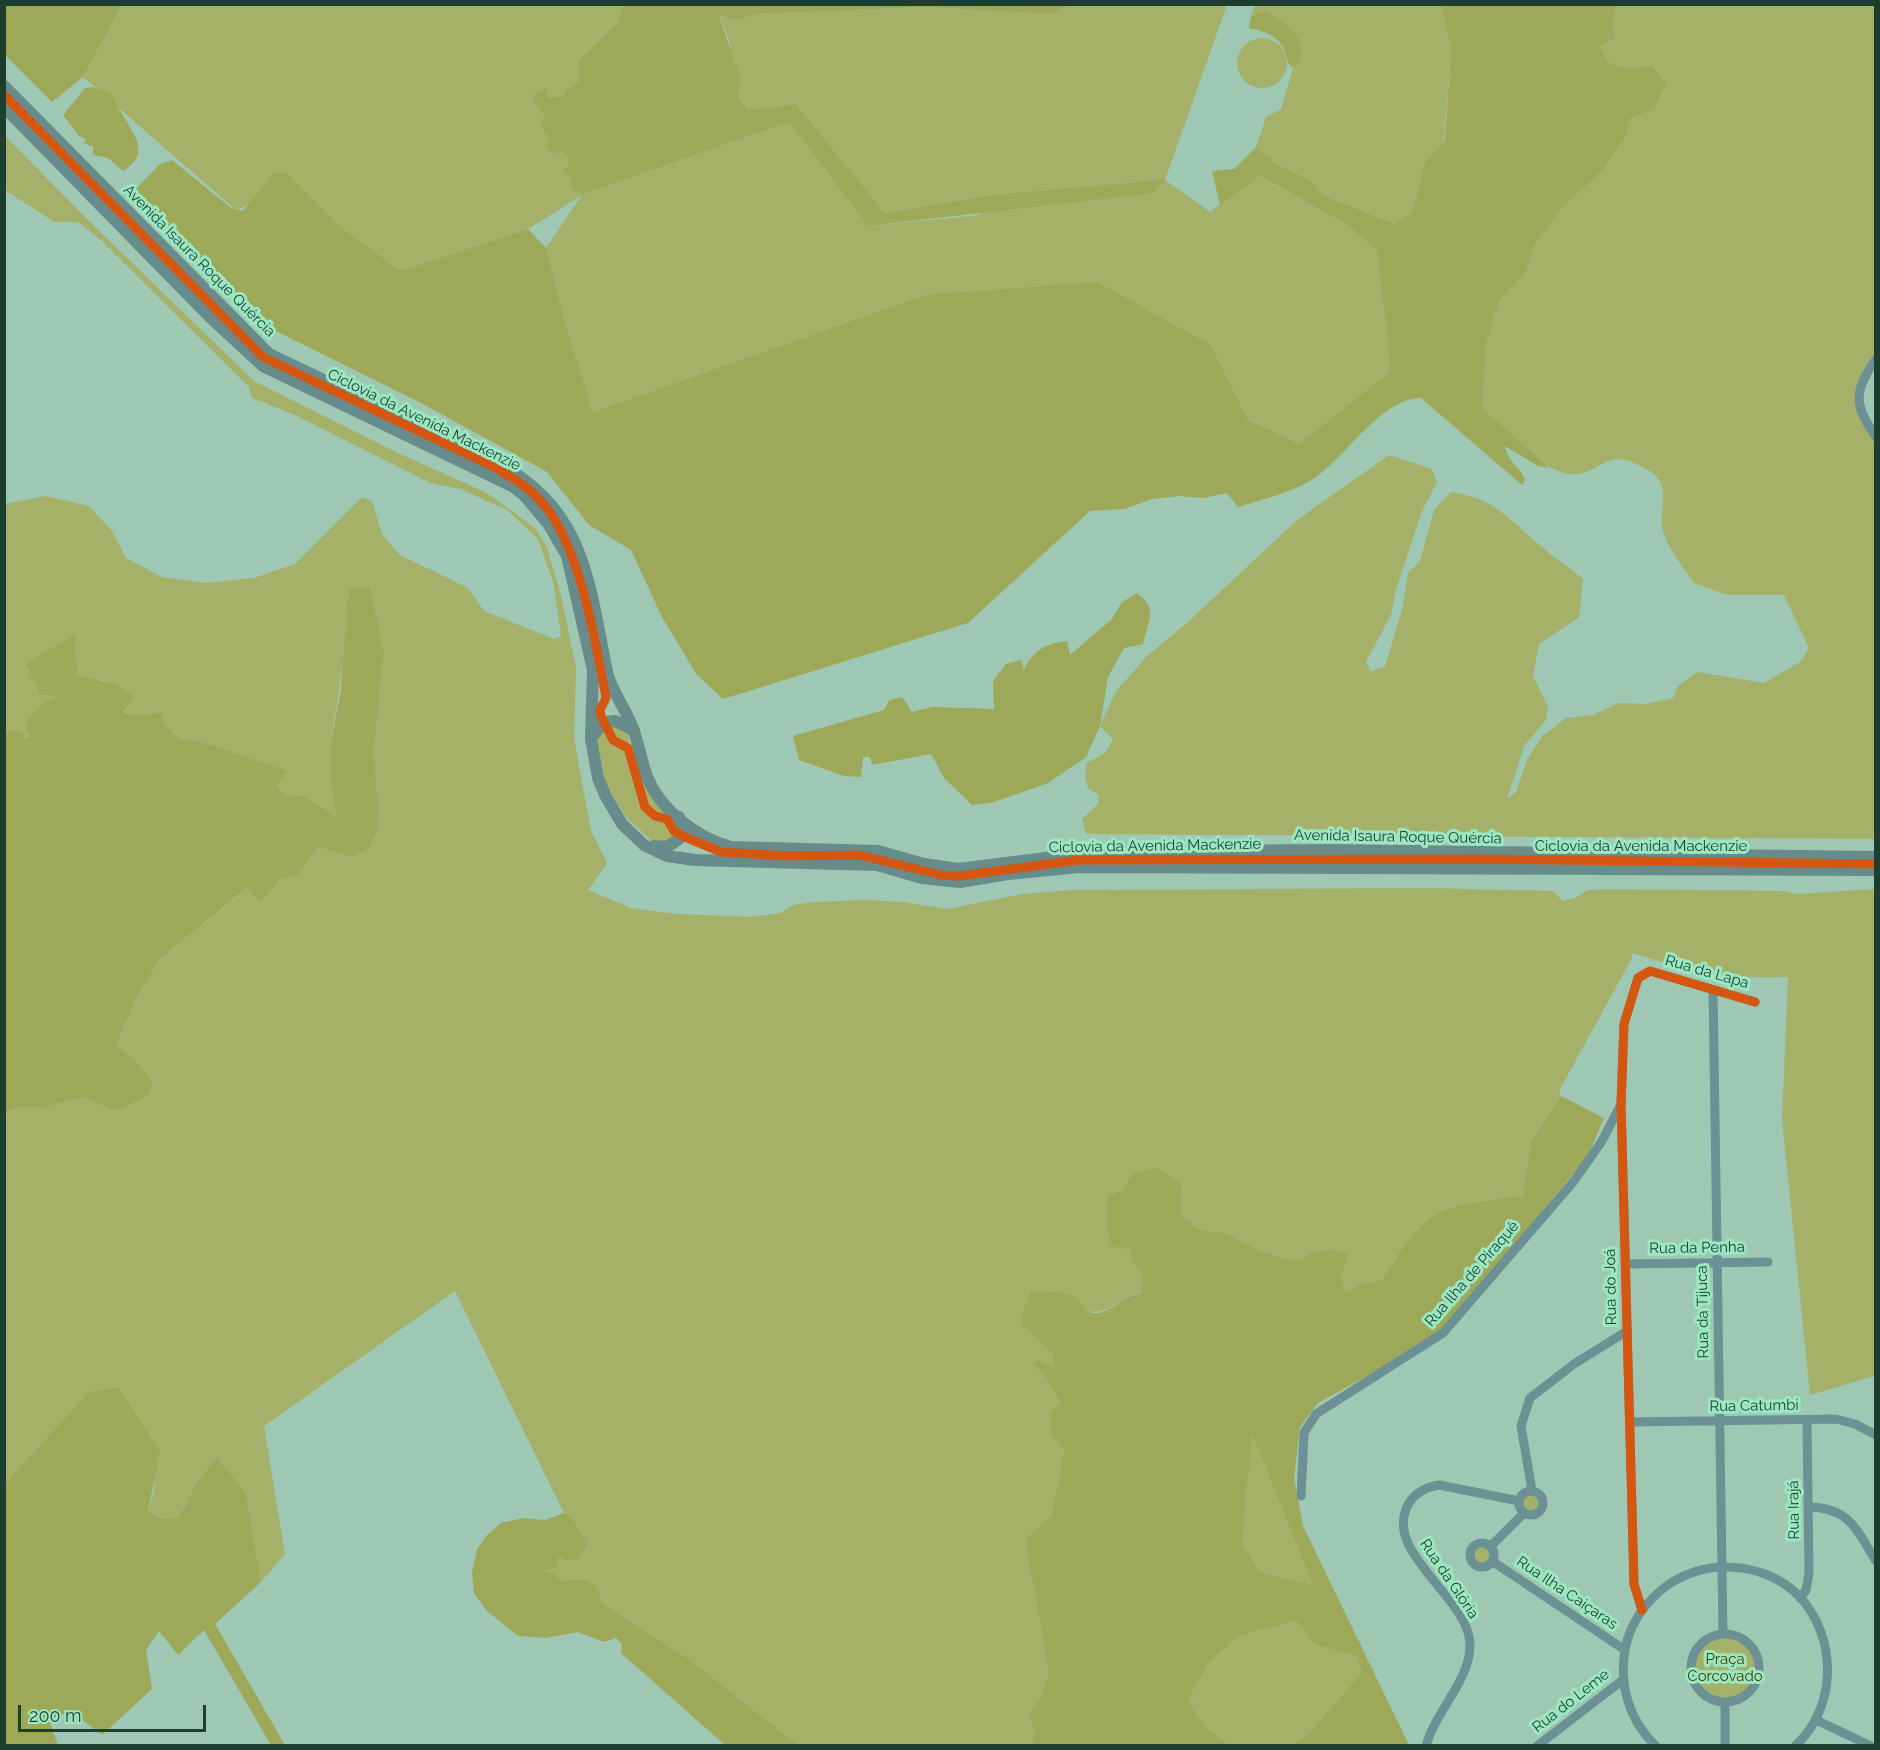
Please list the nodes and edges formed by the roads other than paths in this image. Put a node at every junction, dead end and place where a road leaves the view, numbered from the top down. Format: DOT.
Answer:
graph roads {
  1 [pos="4,86"];
  2 [pos="4,107"];
  3 [pos="1875,359"];
  4 [pos="1875,438"];
  5 [pos="634,730"];
  6 [pos="591,739"];
  7 [pos="679,817"];
  8 [pos="644,845"];
  9 [pos="1875,857"];
  10 [pos="1875,870"];
  11 [pos="1650,971"];
  12 [pos="1713,990"];
  13 [pos="1755,1002"];
  14 [pos="1622,1104"];
  15 [pos="1602,1141"];
  16 [pos="1623,1143"];
  17 [pos="1768,1262"];
  18 [pos="1627,1264"];
  19 [pos="1718,1264"];
  20 [pos="1627,1331"];
  21 [pos="1807,1420"];
  22 [pos="1631,1422"];
  23 [pos="1720,1422"];
  24 [pos="1875,1435"];
  25 [pos="1532,1490"];
  26 [pos="1301,1496"];
  27 [pos="1519,1501"];
  28 [pos="1809,1507"];
  29 [pos="1524,1513"];
  30 [pos="1491,1546"];
  31 [pos="1492,1561"];
  32 [pos="1875,1561"];
  33 [pos="1722,1567"];
  34 [pos="1800,1598"];
  35 [pos="1642,1611"];
  36 [pos="1723,1634"];
  37 [pos="1625,1650"];
  38 [pos="1623,1679"];
  39 [pos="1725,1702"];
  40 [pos="1816,1720"];
  41 [pos="1875,1737"];
  42 [pos="1426,1746"];
  43 [pos="1538,1746"];
  44 [pos="1656,1746"];
  45 [pos="1725,1746"];
  46 [pos="1795,1746"];
  47 [pos="1872,1746"];
  1 -- 5 [label="main road, Avenida Isaura Roque Quércia"];
  2 -- 6 [label="main road, Avenida Isaura Roque Quércia"];
  3 -- 4 [label="street"];
  5 -- 6 [label="main road"];
  5 -- 7 [label="main road, Avenida Isaura Roque Quércia"];
  6 -- 8 [label="main road, Avenida Isaura Roque Quércia"];
  7 -- 8 [label="main road"];
  7 -- 9 [label="main road, Avenida Isaura Roque Quércia"];
  8 -- 10 [label="main road, Avenida Isaura Roque Quércia"];
  11 -- 12 [label="street, Rua da Lapa"];
  11 -- 14 [label="street, Rua do Joá"];
  12 -- 13 [label="street, Rua da Lapa"];
  12 -- 19 [label="street, Rua da Tijuca"];
  14 -- 15 [label="street, Rua Ilha de Piraquê"];
  14 -- 16 [label="street, Rua do Joá"];
  15 -- 16 [label="street"];
  15 -- 26 [label="street, Rua Ilha de Piraquê"];
  16 -- 18 [label="street, Rua do Joá"];
  17 -- 19 [label="street, Rua da Penha"];
  18 -- 19 [label="street, Rua da Penha"];
  18 -- 20 [label="street, Rua do Joá"];
  19 -- 23 [label="street, Rua da Tijuca"];
  20 -- 22 [label="street, Rua do Joá"];
  20 -- 25 [label="street"];
  21 -- 23 [label="street, Rua Catumbi"];
  21 -- 24 [label="street, Rua Catumbi"];
  21 -- 28 [label="street, Rua Irajá"];
  22 -- 23 [label="street, Rua Catumbi"];
  22 -- 35 [label="street, Rua do Joá"];
  23 -- 33 [label="street, Rua da Tijuca"];
  25 -- 27 [label="street"];
  25 -- 29 [label="street"];
  27 -- 29 [label="street"];
  27 -- 42 [label="street, Rua da Glória"];
  28 -- 32 [label="street"];
  28 -- 34 [label="street, Rua Irajá"];
  29 -- 30 [label="street"];
  30 -- 31 [label="street"];
  30 -- 31 [label="street"];
  31 -- 37 [label="street, Rua Ilha Caiçaras"];
  33 -- 34 [label="street"];
  33 -- 35 [label="street"];
  33 -- 36 [label="street, Rua da Tijuca"];
  34 -- 40 [label="street"];
  35 -- 37 [label="street"];
  36 -- 39 [label="street"];
  36 -- 39 [label="street"];
  37 -- 38 [label="street"];
  38 -- 43 [label="street, Rua do Leme"];
  38 -- 44 [label="street"];
  39 -- 45 [label="street"];
  40 -- 46 [label="street"];
  40 -- 47 [label="street"];
  41 -- 47 [label="street"];
}
